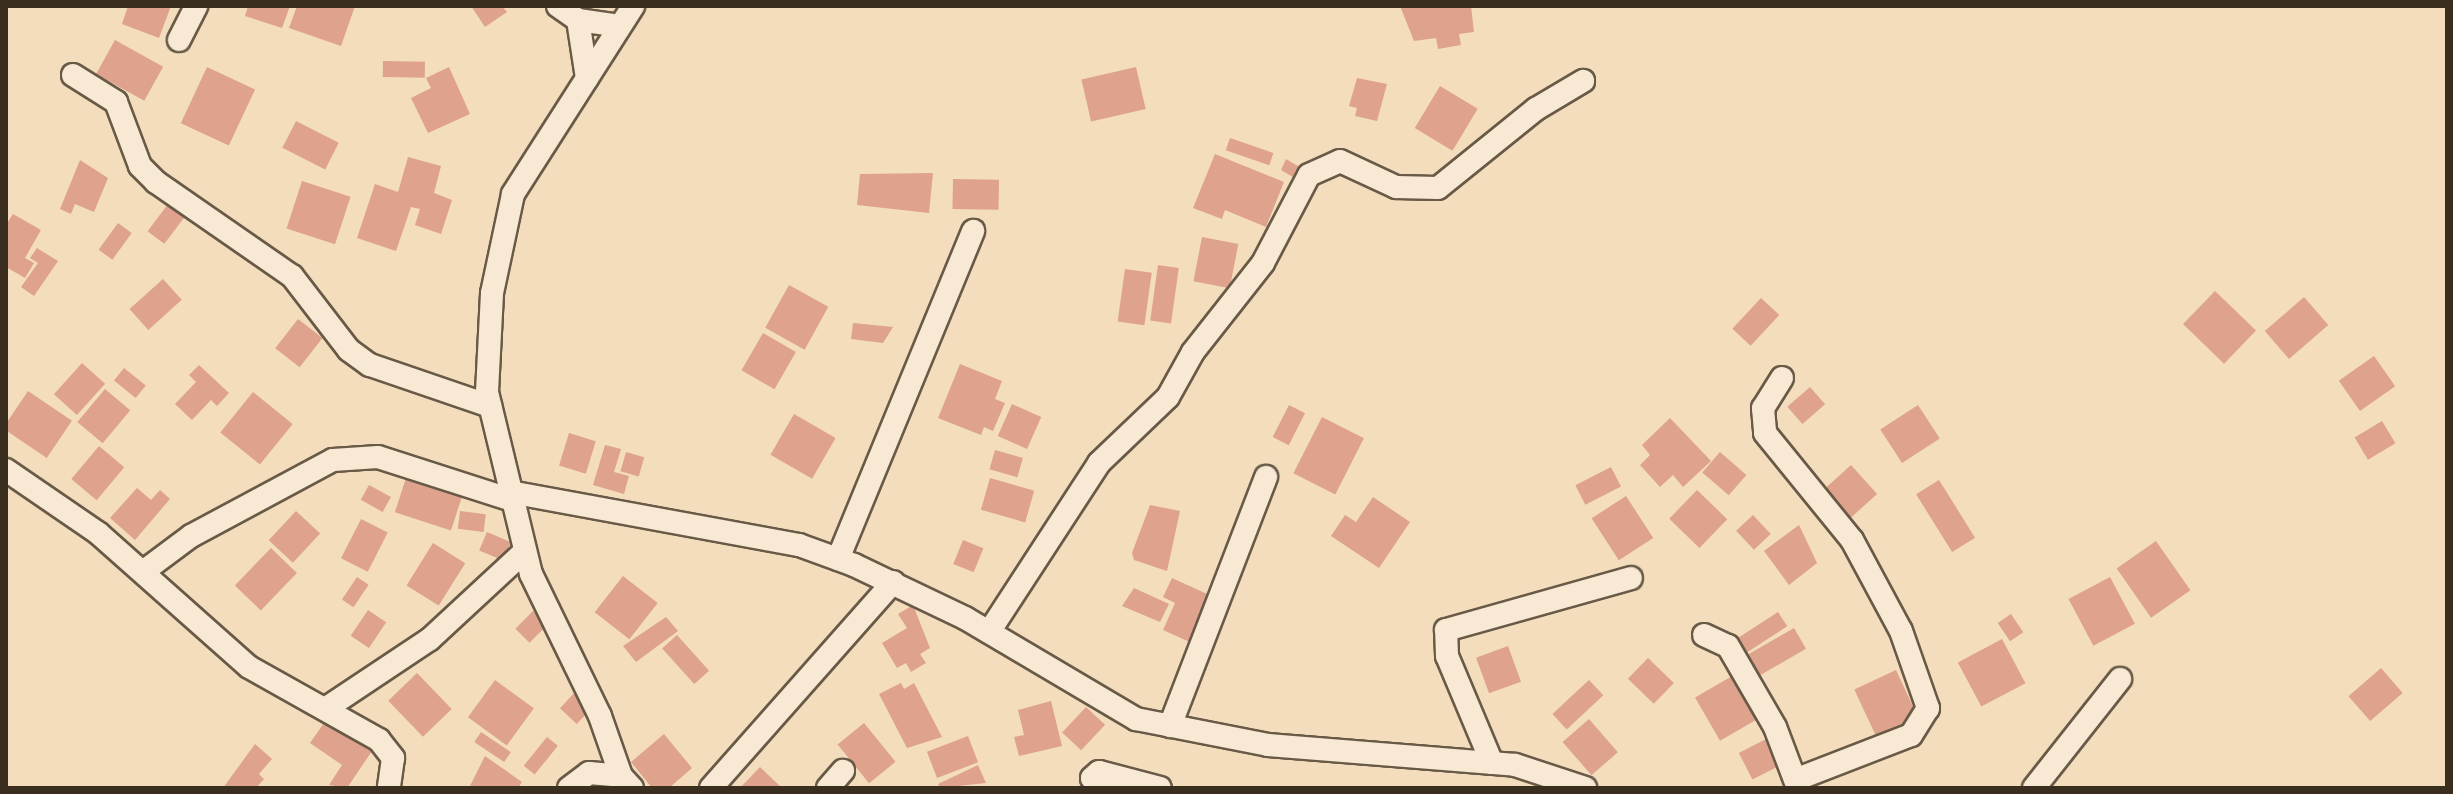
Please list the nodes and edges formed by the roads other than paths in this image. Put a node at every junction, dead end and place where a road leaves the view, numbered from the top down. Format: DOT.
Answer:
graph roads {
  1 [pos="196,6"];
  2 [pos="558,6"];
  3 [pos="633,6"];
  4 [pos="578,20"];
  5 [pos="620,26"];
  6 [pos="179,40"];
  7 [pos="73,75"];
  8 [pos="587,78"];
  9 [pos="1583,81"];
  10 [pos="973,231"];
  11 [pos="1782,378"];
  12 [pos="490,406"];
  13 [pos="6,470"];
  14 [pos="1266,477"];
  15 [pos="511,496"];
  16 [pos="523,553"];
  17 [pos="838,559"];
  18 [pos="144,571"];
  19 [pos="1631,578"];
  20 [pos="893,582"];
  21 [pos="989,632"];
  22 [pos="1704,635"];
  23 [pos="2120,679"];
  24 [pos="325,709"];
  25 [pos="1170,726"];
  26 [pos="1492,763"];
  27 [pos="627,782"];
  28 [pos="1797,784"];
  29 [pos="389,788"];
  30 [pos="569,788"];
  31 [pos="711,788"];
  32 [pos="1099,788"];
  33 [pos="1160,788"];
  34 [pos="1585,788"];
  35 [pos="2034,788"];
  1 -- 6 [label="street"];
  2 -- 4 [label="street"];
  3 -- 5 [label="street"];
  4 -- 5 [label="street"];
  4 -- 8 [label="street"];
  5 -- 8 [label="street"];
  7 -- 12 [label="street"];
  8 -- 12 [label="street"];
  9 -- 21 [label="street"];
  10 -- 17 [label="street"];
  11 -- 28 [label="street"];
  12 -- 15 [label="street"];
  13 -- 18 [label="street"];
  14 -- 25 [label="street"];
  15 -- 16 [label="street"];
  15 -- 17 [label="street"];
  15 -- 18 [label="street"];
  16 -- 24 [label="street"];
  16 -- 27 [label="street"];
  17 -- 20 [label="street"];
  18 -- 24 [label="street"];
  19 -- 26 [label="street"];
  20 -- 21 [label="street"];
  20 -- 31 [label="street"];
  21 -- 25 [label="street"];
  22 -- 28 [label="street"];
  23 -- 35 [label="street"];
  24 -- 29 [label="street"];
  25 -- 26 [label="street"];
  26 -- 34 [label="street"];
  27 -- 30 [label="street"];
  32 -- 33 [label="street"];
}
